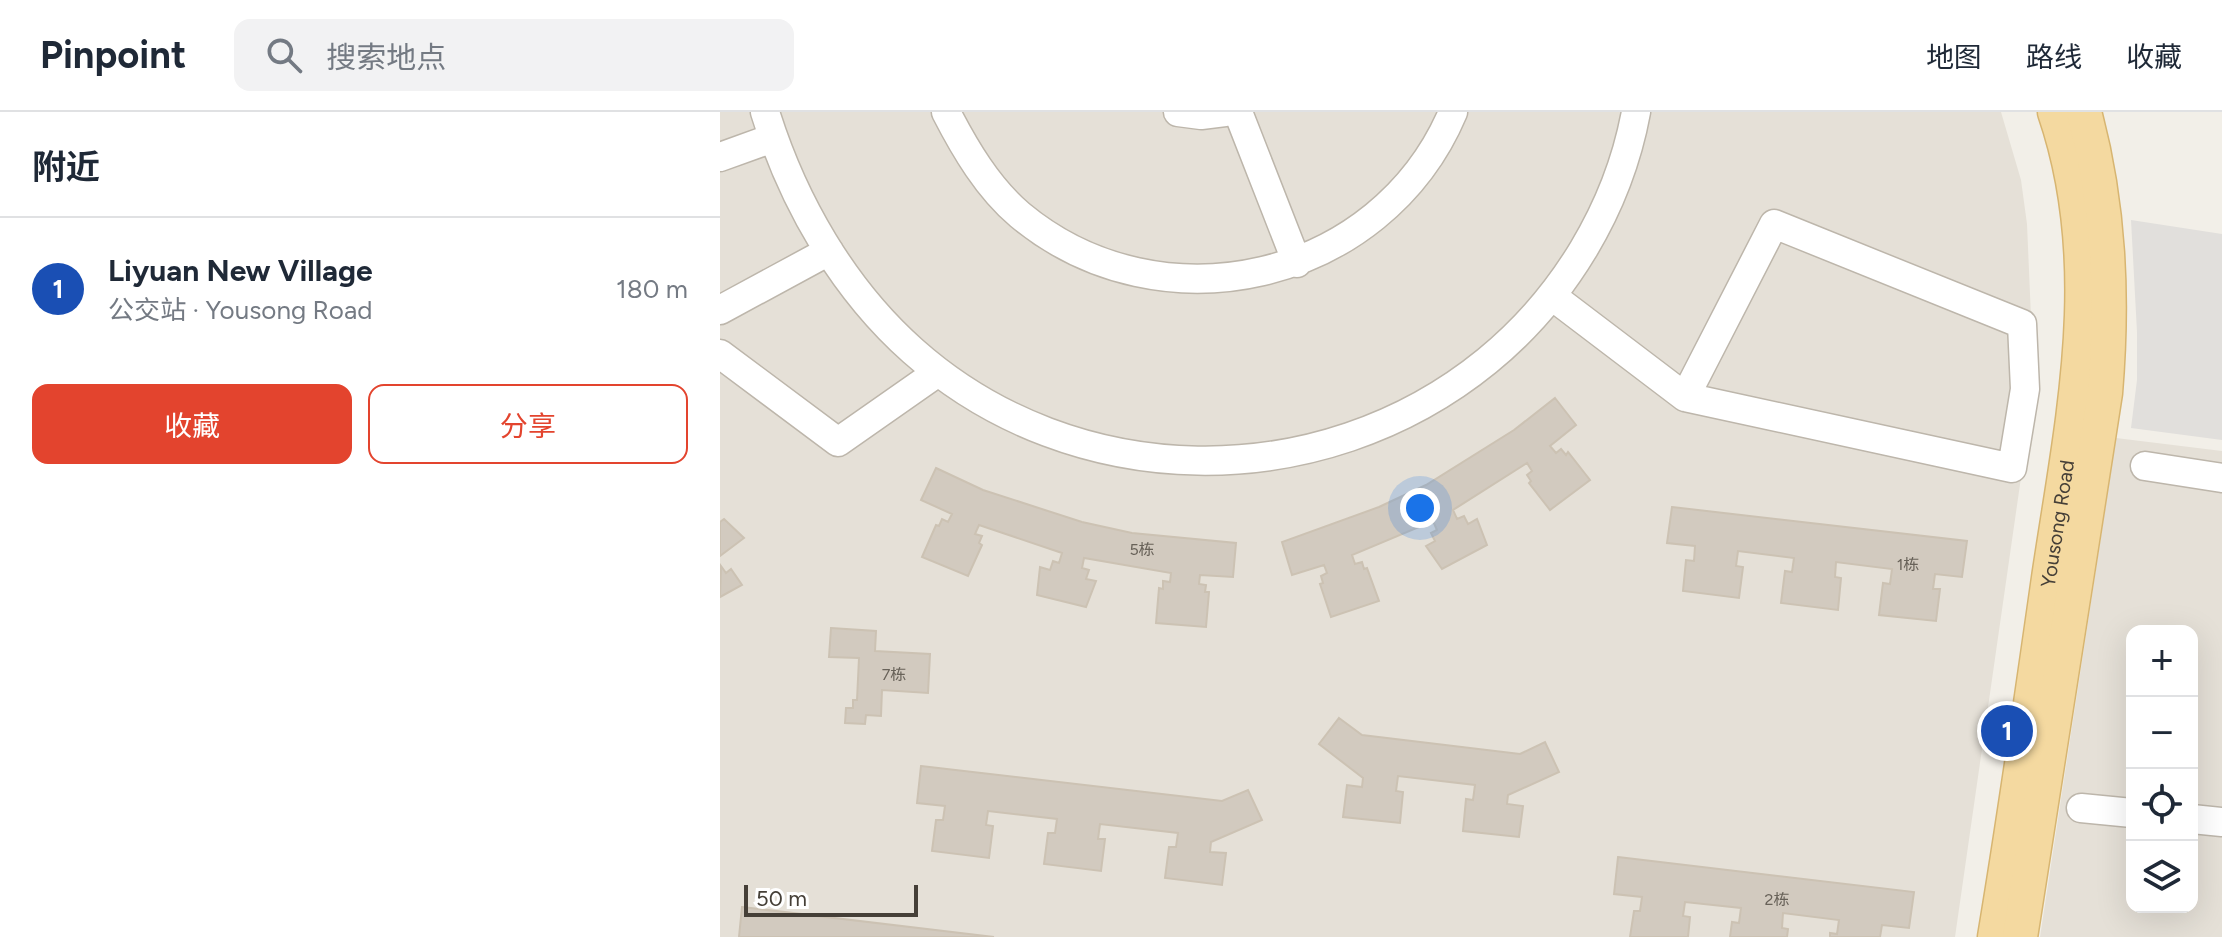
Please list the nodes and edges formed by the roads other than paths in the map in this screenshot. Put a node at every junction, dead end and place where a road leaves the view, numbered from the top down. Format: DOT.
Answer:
graph roads {
  1 [pos="946,112"];
  2 [pos="1178,112"];
  3 [pos="1225,112"];
  4 [pos="1238,112"];
  5 [pos="1453,112"];
  6 [pos="1636,112"];
  7 [pos="2055,112"];
  8 [pos="2084,112"];
  9 [pos="769,125"];
  10 [pos="720,157"];
  11 [pos="829,251"];
  12 [pos="1297,263"];
  13 [pos="1552,296"];
  14 [pos="720,310"];
  15 [pos="720,354"];
  16 [pos="938,372"];
  17 [pos="1685,397"];
  18 [pos="2145,466"];
  19 [pos="2222,478"];
  20 [pos="2081,808"];
  21 [pos="2126,812"];
  22 [pos="2198,820"];
  23 [pos="2222,822"];
  24 [pos="1995,937"];
  25 [pos="2020,937"];
  1 -- 12 [label="street"];
  2 -- 3 [label="street"];
  4 -- 12 [label="street"];
  5 -- 12 [label="street"];
  6 -- 13 [label="street"];
  7 -- 24 [label="main road, Yousong Road"];
  8 -- 25 [label="main road, Yousong Road"];
  9 -- 10 [label="street"];
  9 -- 11 [label="street"];
  11 -- 14 [label="street"];
  11 -- 16 [label="street"];
  13 -- 16 [label="street"];
  13 -- 17 [label="street"];
  15 -- 16 [label="street"];
  17 -- 17 [label="street"];
  18 -- 19 [label="street"];
  20 -- 21 [label="street"];
  22 -- 23 [label="street"];
}
